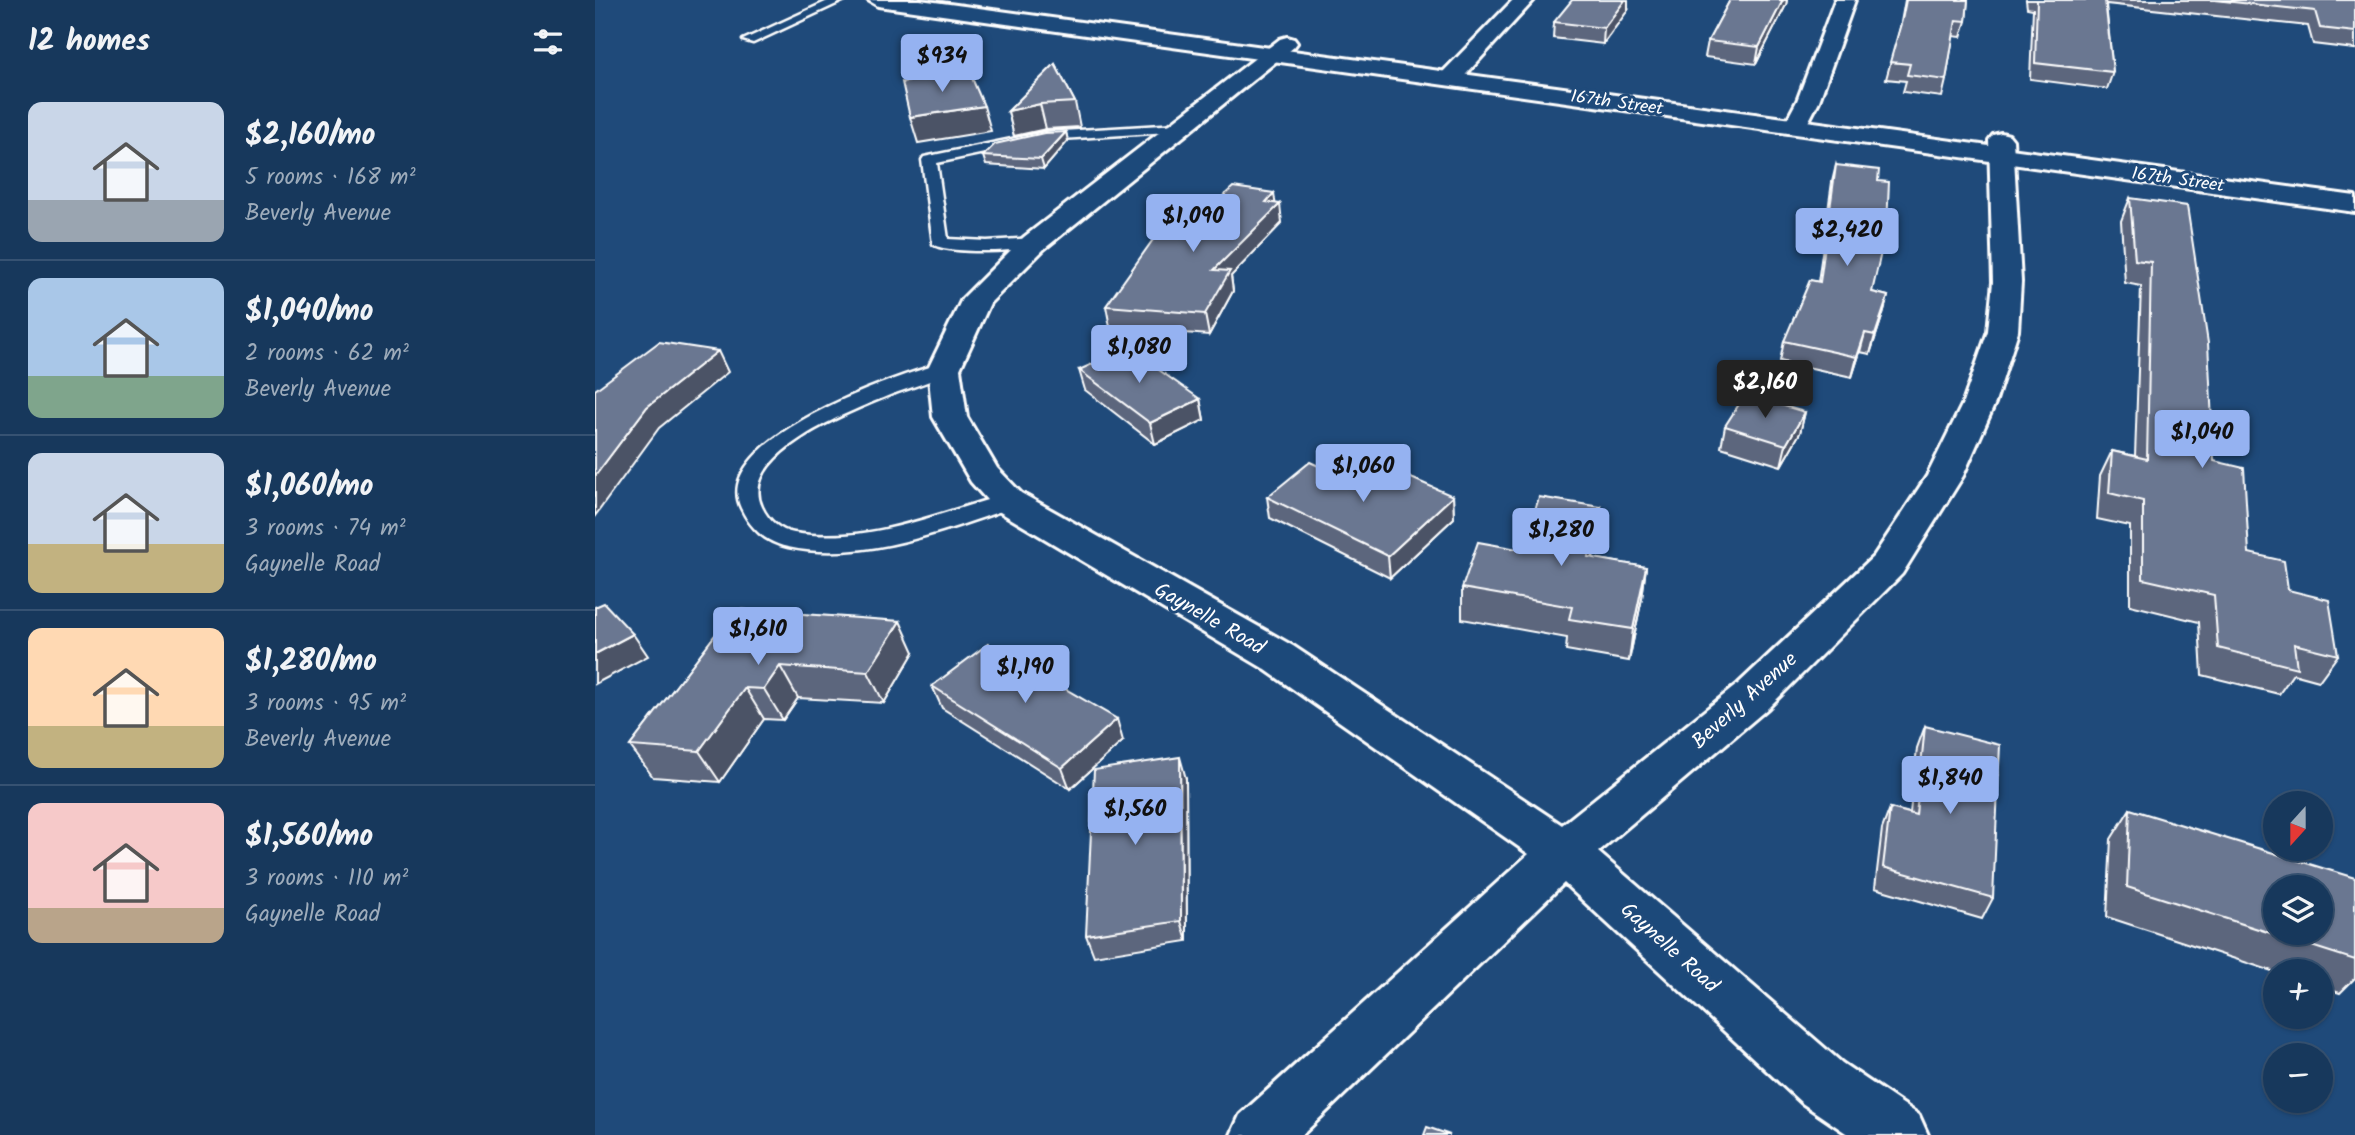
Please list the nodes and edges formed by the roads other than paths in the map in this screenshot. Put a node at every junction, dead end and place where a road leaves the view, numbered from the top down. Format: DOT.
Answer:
graph roads {
  1 [pos="839,0"];
  2 [pos="878,0"];
  3 [pos="967,0"];
  4 [pos="1524,0"];
  5 [pos="1845,0"];
  6 [pos="749,40"];
  7 [pos="1280,48"];
  8 [pos="1456,73"];
  9 [pos="1799,120"];
  10 [pos="1179,128"];
  11 [pos="2001,147"];
  12 [pos="2355,188"];
  13 [pos="2355,204"];
  14 [pos="1034,243"];
  15 [pos="944,369"];
  16 [pos="1008,501"];
  17 [pos="1565,852"];
  18 [pos="1260,1135"];
  19 [pos="1899,1135"];
  1 -- 6 [label="lane"];
  2 -- 7 [label="street, 167th Street"];
  3 -- 7 [label="street, 167th Street"];
  4 -- 8 [label="street"];
  5 -- 9 [label="street"];
  7 -- 8 [label="street, 167th Street"];
  7 -- 10 [label="street"];
  8 -- 9 [label="street, 167th Street"];
  9 -- 11 [label="street, 167th Street"];
  10 -- 14 [label="street"];
  10 -- 14 [label="lane"];
  11 -- 12 [label="street, 167th Street"];
  11 -- 13 [label="street, 167th Street"];
  11 -- 17 [label="street, Beverly Avenue"];
  14 -- 15 [label="street"];
  15 -- 16 [label="street, Gaynelle Road"];
  15 -- 16 [label="lane"];
  16 -- 17 [label="street, Gaynelle Road"];
  17 -- 18 [label="street, Beverly Avenue"];
  17 -- 19 [label="street, Gaynelle Road"];
}
